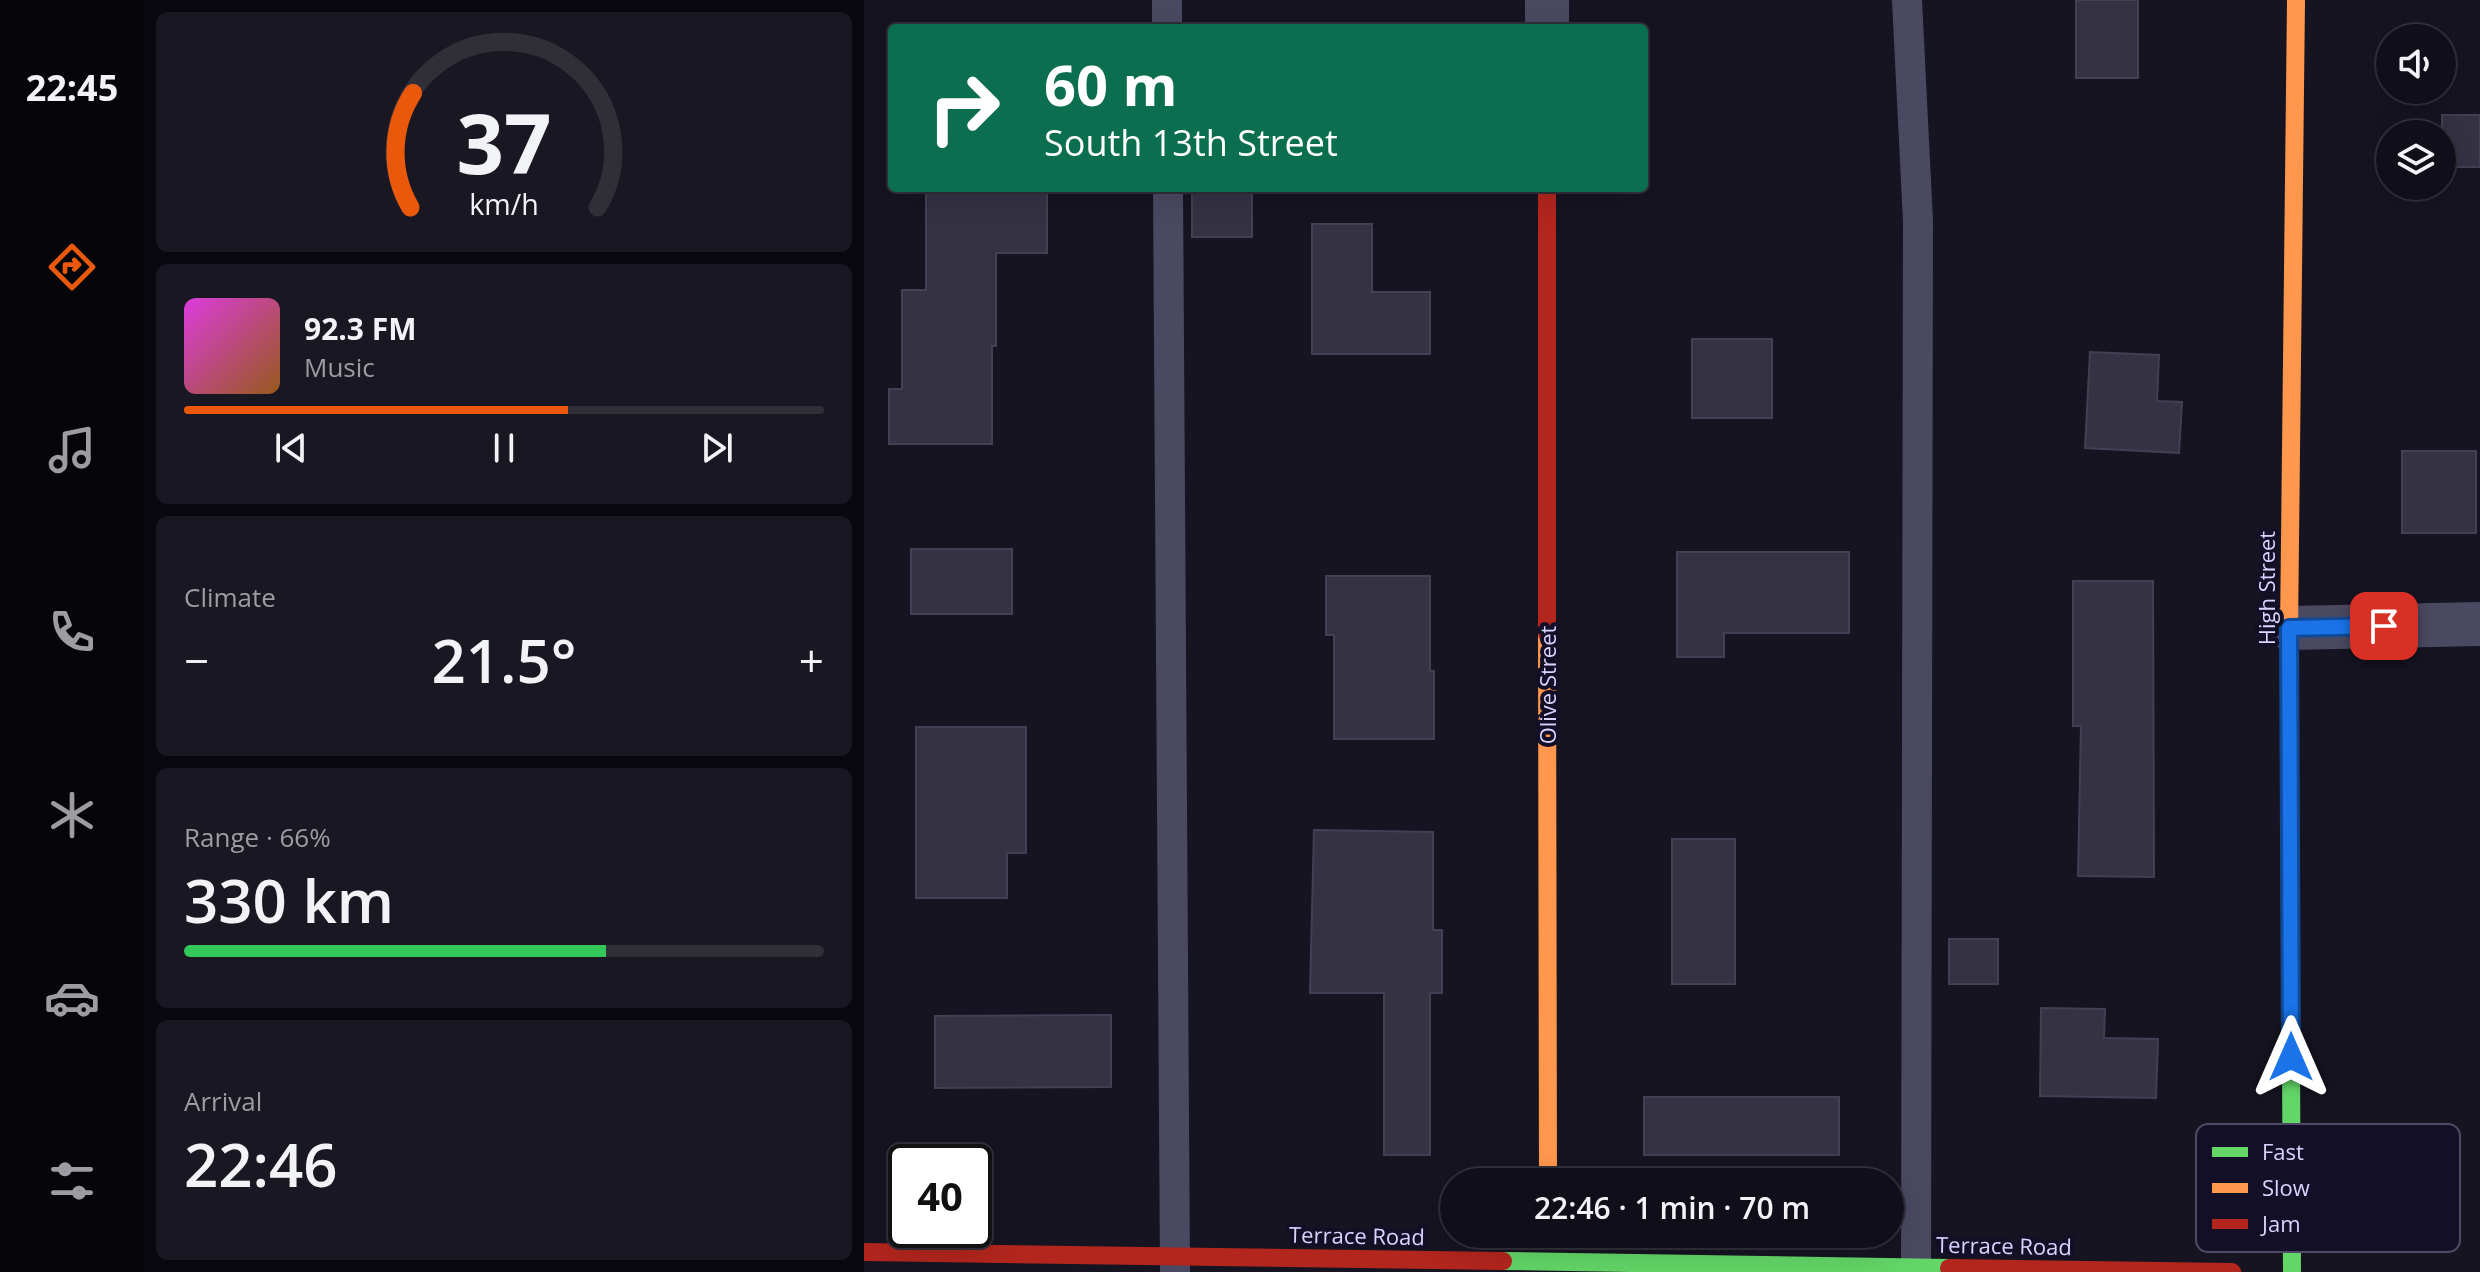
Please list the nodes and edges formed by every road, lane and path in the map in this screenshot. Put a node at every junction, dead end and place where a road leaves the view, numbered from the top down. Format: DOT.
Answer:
graph roads {
  1 [pos="1167,0"];
  2 [pos="1547,0"];
  3 [pos="1907,0"];
  4 [pos="2296,0"];
  5 [pos="1167,24"];
  6 [pos="1547,24"];
  7 [pos="1168,192"];
  8 [pos="1547,192"];
  9 [pos="2480,624"];
  10 [pos="2289,628"];
  11 [pos="2291,1124"];
  12 [pos="1548,1168"];
  13 [pos="864,1252"];
  14 [pos="2292,1252"];
  15 [pos="1548,1256"];
  16 [pos="1175,1264"];
  17 [pos="1916,1270"];
  18 [pos="2232,1272"];
  19 [pos="2292,1272"];
  1 -- 5 [label="lane"];
  2 -- 6 [label="street"];
  3 -- 17 [label="lane"];
  4 -- 10 [label="street, High Street"];
  7 -- 16 [label="lane"];
  8 -- 12 [label="street, Olive Street"];
  9 -- 10 [label="street"];
  10 -- 11 [label="street, High Street"];
  13 -- 16 [label="street, Terrace Road"];
  14 -- 19 [label="street, High Street"];
  15 -- 16 [label="street, Terrace Road"];
  15 -- 17 [label="street, Terrace Road"];
  17 -- 18 [label="street, Terrace Road"];
}
